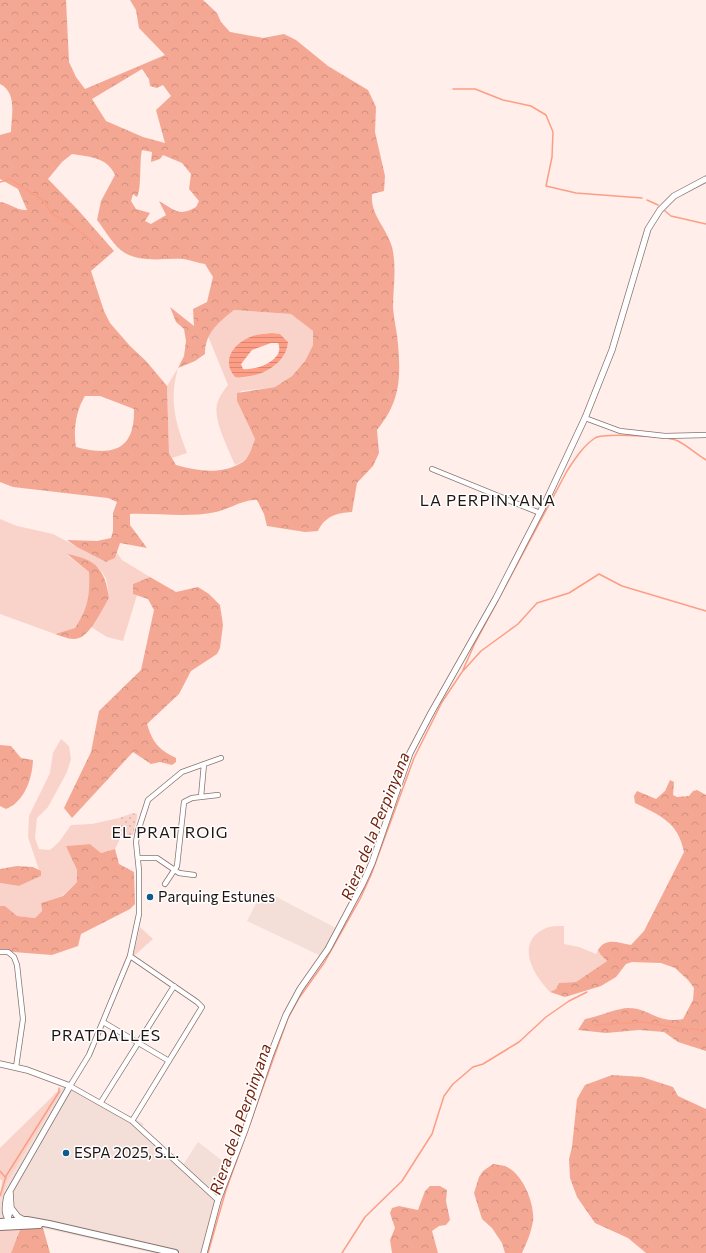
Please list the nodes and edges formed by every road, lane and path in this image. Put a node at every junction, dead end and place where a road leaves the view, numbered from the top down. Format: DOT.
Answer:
graph roads {
  1 [pos="706,179"];
  2 [pos="586,418"];
  3 [pos="706,435"];
  4 [pos="432,469"];
  5 [pos="540,513"];
  6 [pos="221,758"];
  7 [pos="204,764"];
  8 [pos="218,795"];
  9 [pos="201,797"];
  10 [pos="138,858"];
  11 [pos="173,870"];
  12 [pos="194,875"];
  13 [pos="165,884"];
  14 [pos="0,952"];
  15 [pos="130,956"];
  16 [pos="174,986"];
  17 [pos="103,1022"];
  18 [pos="139,1042"];
  19 [pos="169,1061"];
  20 [pos="0,1064"];
  21 [pos="16,1067"];
  22 [pos="70,1086"];
  23 [pos="101,1102"];
  24 [pos="132,1121"];
  25 [pos="10,1190"];
  26 [pos="218,1200"];
  27 [pos="11,1208"];
  28 [pos="5,1209"];
  29 [pos="0,1218"];
  30 [pos="8,1220"];
  31 [pos="24,1220"];
  32 [pos="0,1224"];
  33 [pos="32,1225"];
  34 [pos="62,1228"];
  35 [pos="149,1247"];
  36 [pos="203,1252"];
  37 [pos="164,1253"];
  38 [pos="175,1253"];
  1 -- 2 [label="street"];
  2 -- 3 [label="street"];
  2 -- 5 [label="street"];
  4 -- 5 [label="street"];
  5 -- 26 [label="street"];
  6 -- 7 [label="street"];
  7 -- 9 [label="street"];
  7 -- 10 [label="street"];
  8 -- 9 [label="street"];
  9 -- 11 [label="street"];
  10 -- 11 [label="street"];
  10 -- 15 [label="street"];
  11 -- 12 [label="street"];
  11 -- 13 [label="street"];
  14 -- 21 [label="street"];
  15 -- 16 [label="street"];
  15 -- 17 [label="street"];
  16 -- 18 [label="street"];
  16 -- 19 [label="street"];
  17 -- 18 [label="street"];
  17 -- 22 [label="street"];
  18 -- 19 [label="street"];
  18 -- 23 [label="street"];
  19 -- 24 [label="street"];
  20 -- 21 [label="street"];
  21 -- 22 [label="street"];
  22 -- 23 [label="street"];
  22 -- 25 [label="street"];
  23 -- 24 [label="street"];
  24 -- 26 [label="street"];
  25 -- 27 [label="street"];
  25 -- 28 [label="street"];
  26 -- 36 [label="street"];
  27 -- 30 [label="street"];
  27 -- 31 [label="street"];
  28 -- 29 [label="street"];
  28 -- 30 [label="street"];
  30 -- 31 [label="main road"];
  30 -- 32 [label="main road"];
  30 -- 33 [label="street"];
  31 -- 34 [label="main road"];
  32 -- 33 [label="main road"];
  33 -- 34 [label="main road"];
  34 -- 35 [label="main road"];
  35 -- 37 [label="main road"];
  35 -- 38 [label="main road"];
}
